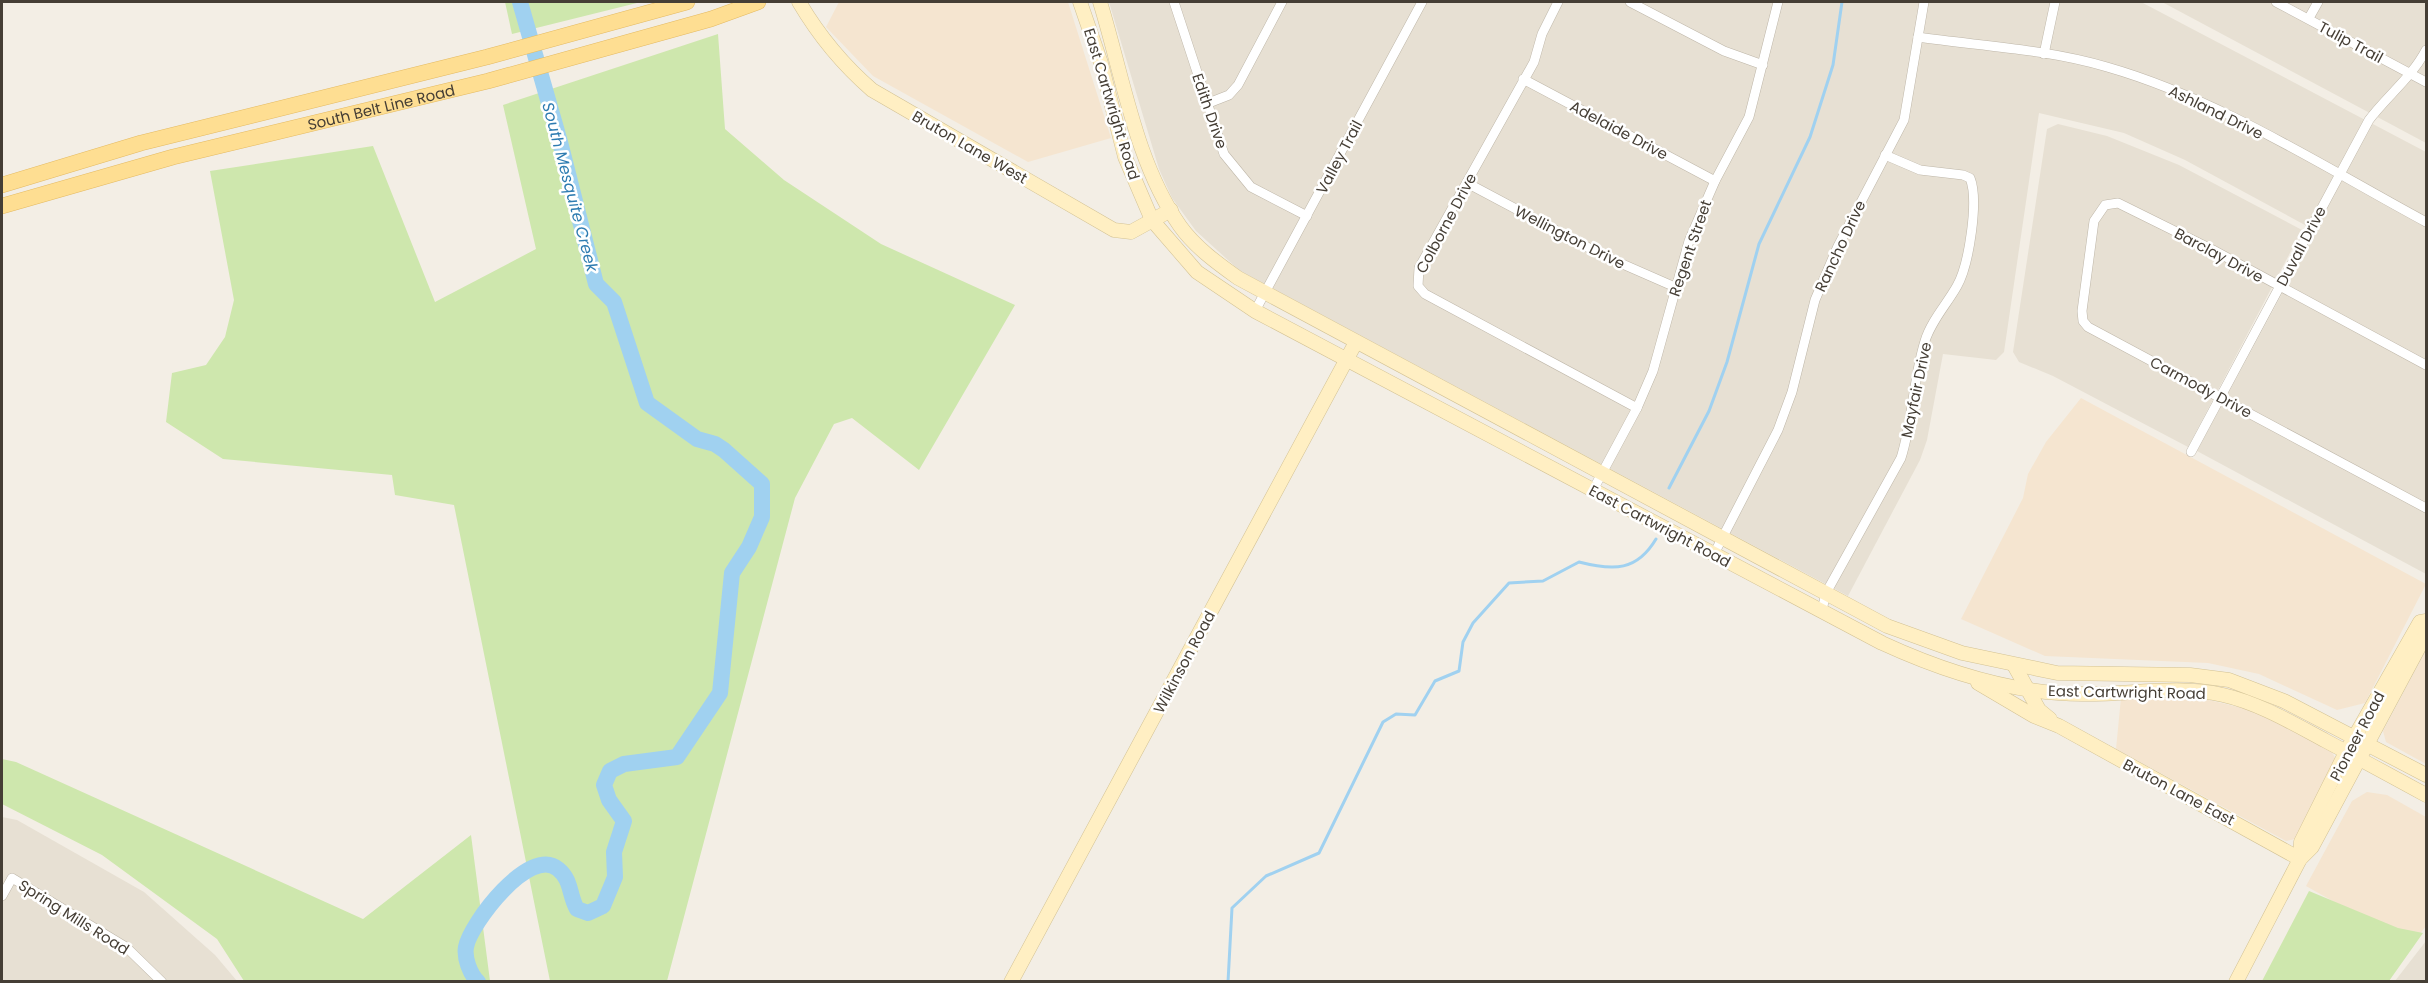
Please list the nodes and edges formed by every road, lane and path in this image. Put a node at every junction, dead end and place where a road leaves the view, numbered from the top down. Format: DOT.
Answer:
graph roads {
  1 [pos="687,2"];
  2 [pos="758,2"];
  3 [pos="799,2"];
  4 [pos="1080,2"];
  5 [pos="1100,2"];
  6 [pos="1174,2"];
  7 [pos="1282,2"];
  8 [pos="1422,2"];
  9 [pos="1558,2"];
  10 [pos="1630,2"];
  11 [pos="1778,2"];
  12 [pos="1924,2"];
  13 [pos="2055,2"];
  14 [pos="2276,2"];
  15 [pos="2318,2"];
  16 [pos="2309,18"];
  17 [pos="1918,38"];
  18 [pos="2427,50"];
  19 [pos="2044,54"];
  20 [pos="1763,65"];
  21 [pos="2411,74"];
  22 [pos="1523,79"];
  23 [pos="2427,82"];
  24 [pos="1206,104"];
  25 [pos="1885,155"];
  26 [pos="59,168"];
  27 [pos="2339,175"];
  28 [pos="1715,181"];
  29 [pos="1467,183"];
  30 [pos="2,185"];
  31 [pos="63,189"];
  32 [pos="2105,205"];
  33 [pos="2,206"];
  34 [pos="1171,210"];
  35 [pos="1307,216"];
  36 [pos="1152,220"];
  37 [pos="2427,222"];
  38 [pos="2280,287"];
  39 [pos="1675,288"];
  40 [pos="1264,293"];
  41 [pos="1255,311"];
  42 [pos="1356,342"];
  43 [pos="1347,360"];
  44 [pos="2427,365"];
  45 [pos="2221,398"];
  46 [pos="1637,408"];
  47 [pos="2191,452"];
  48 [pos="1602,473"];
  49 [pos="1593,490"];
  50 [pos="2427,508"];
  51 [pos="1723,538"];
  52 [pos="1714,554"];
  53 [pos="1826,593"];
  54 [pos="1822,610"];
  55 [pos="2427,621"];
  56 [pos="2427,634"];
  57 [pos="1953,651"];
  58 [pos="2014,665"];
  59 [pos="1946,669"];
  60 [pos="2151,674"];
  61 [pos="1968,676"];
  62 [pos="2027,689"];
  63 [pos="2151,691"];
  64 [pos="2059,726"];
  65 [pos="2354,737"];
  66 [pos="2368,745"];
  67 [pos="2346,752"];
  68 [pos="2361,760"];
  69 [pos="2427,775"];
  70 [pos="2427,795"];
  71 [pos="2300,859"];
  72 [pos="2,896"];
  73 [pos="162,981"];
  74 [pos="1011,981"];
  75 [pos="2236,981"];
  1 -- 26 [label="main road, South Belt Line Road"];
  2 -- 31 [label="main road, South Belt Line Road"];
  3 -- 36 [label="main road, Bruton Lane West"];
  4 -- 36 [label="main road, East Cartwright Road"];
  5 -- 34 [label="main road, East Cartwright Road"];
  6 -- 24 [label="street, Edith Drive"];
  7 -- 24 [label="street"];
  8 -- 35 [label="street, Valley Trail"];
  9 -- 22 [label="street, Colborne Drive"];
  10 -- 20 [label="street"];
  11 -- 20 [label="street, Regent Street"];
  12 -- 17 [label="street, Rancho Drive"];
  13 -- 19 [label="street"];
  14 -- 16 [label="street, Tulip Trail"];
  15 -- 16 [label="street"];
  16 -- 21 [label="street, Tulip Trail"];
  17 -- 19 [label="street, Ashland Drive"];
  17 -- 25 [label="street, Rancho Drive"];
  18 -- 21 [label="street, Duvall Drive"];
  19 -- 27 [label="street, Ashland Drive"];
  20 -- 28 [label="street, Regent Street"];
  21 -- 23 [label="street, Tulip Trail"];
  21 -- 27 [label="street, Duvall Drive"];
  22 -- 28 [label="street, Adelaide Drive"];
  22 -- 29 [label="street, Colborne Drive"];
  24 -- 35 [label="street, Edith Drive"];
  25 -- 51 [label="street, Rancho Drive"];
  25 -- 53 [label="street, Mayfair Drive"];
  26 -- 30 [label="main road, South Belt Line Road"];
  26 -- 31 [label="main road"];
  27 -- 37 [label="street, Ashland Drive"];
  27 -- 38 [label="street, Duvall Drive"];
  28 -- 39 [label="street, Regent Street"];
  29 -- 39 [label="street, Wellington Drive"];
  29 -- 46 [label="street, Colborne Drive"];
  31 -- 33 [label="main road, South Belt Line Road"];
  32 -- 38 [label="street, Barclay Drive"];
  32 -- 45 [label="street, Carmody Drive"];
  34 -- 36 [label="main road, Bruton Lane West"];
  34 -- 40 [label="main road, East Cartwright Road"];
  35 -- 40 [label="street, Valley Trail"];
  36 -- 41 [label="main road, East Cartwright Road"];
  38 -- 44 [label="street, Barclay Drive"];
  38 -- 45 [label="street, Duvall Drive"];
  39 -- 46 [label="street, Regent Street"];
  40 -- 41 [label="street, Valley Trail"];
  40 -- 42 [label="main road, East Cartwright Road"];
  41 -- 43 [label="main road, East Cartwright Road"];
  42 -- 43 [label="main road, Wilkinson Road"];
  42 -- 48 [label="main road, East Cartwright Road"];
  43 -- 49 [label="main road, East Cartwright Road"];
  43 -- 74 [label="main road, Wilkinson Road"];
  45 -- 47 [label="street, Duvall Drive"];
  45 -- 50 [label="street, Carmody Drive"];
  46 -- 48 [label="street, Regent Street"];
  48 -- 49 [label="street, Regent Street"];
  48 -- 51 [label="main road, East Cartwright Road"];
  49 -- 52 [label="main road, East Cartwright Road"];
  51 -- 52 [label="street, Rancho Drive"];
  51 -- 53 [label="main road, East Cartwright Road"];
  52 -- 54 [label="main road, East Cartwright Road"];
  53 -- 54 [label="street, Mayfair Drive"];
  53 -- 57 [label="main road, East Cartwright Road"];
  54 -- 59 [label="main road, East Cartwright Road"];
  55 -- 65 [label="main road, Pioneer Road"];
  56 -- 66 [label="main road, Pioneer Road"];
  57 -- 58 [label="main road, East Cartwright Road"];
  57 -- 59 [label="main road"];
  58 -- 60 [label="main road, East Cartwright Road"];
  58 -- 62 [label="main road, Bruton Lane East"];
  59 -- 61 [label="main road, East Cartwright Road"];
  60 -- 63 [label="main road"];
  60 -- 65 [label="main road, East Cartwright Road"];
  61 -- 62 [label="main road, East Cartwright Road"];
  61 -- 64 [label="main road, Bruton Lane East"];
  62 -- 63 [label="main road, East Cartwright Road"];
  62 -- 64 [label="main road, Bruton Lane East"];
  63 -- 67 [label="main road, East Cartwright Road"];
  64 -- 71 [label="main road, Bruton Lane East"];
  65 -- 66 [label="main road, East Cartwright Road"];
  65 -- 67 [label="main road, Pioneer Road"];
  66 -- 68 [label="main road, Pioneer Road"];
  66 -- 69 [label="main road, East Cartwright Road"];
  67 -- 68 [label="main road, East Cartwright Road"];
  67 -- 71 [label="main road, Pioneer Road"];
  68 -- 70 [label="main road, East Cartwright Road"];
  68 -- 71 [label="main road, Pioneer Road"];
  71 -- 75 [label="main road, Pioneer Road"];
  72 -- 73 [label="street, Spring Mills Road"];
}
